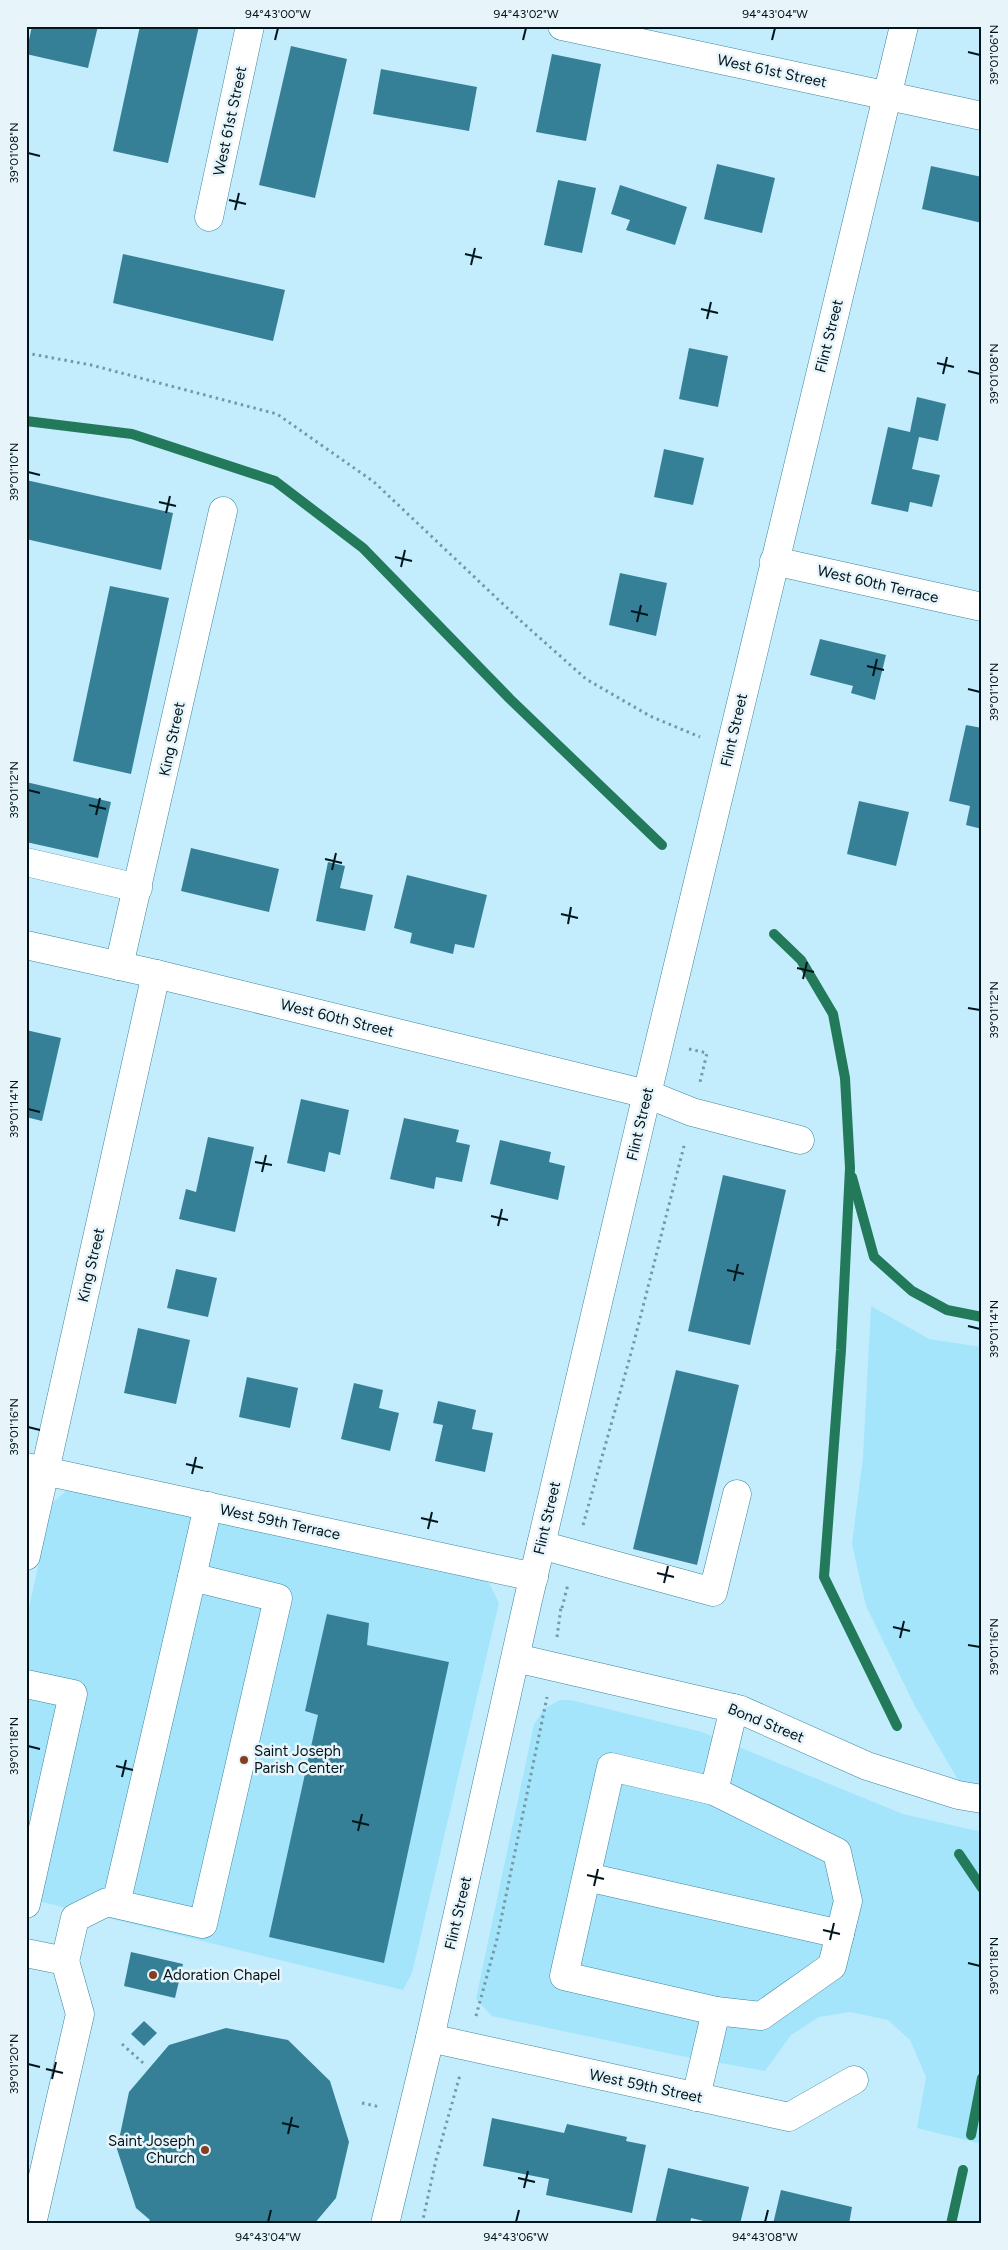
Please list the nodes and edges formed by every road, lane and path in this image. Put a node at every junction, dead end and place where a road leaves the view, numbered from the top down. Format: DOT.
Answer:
graph roads {
  1 [pos="250,26"];
  2 [pos="562,26"];
  3 [pos="904,26"];
  4 [pos="887,95"];
  5 [pos="982,116"];
  6 [pos="209,217"];
  7 [pos="26,353"];
  8 [pos="222,511"];
  9 [pos="774,561"];
  10 [pos="982,607"];
  11 [pos="731,742"];
  12 [pos="26,862"];
  13 [pos="138,888"];
  14 [pos="26,945"];
  15 [pos="119,966"];
  16 [pos="156,974"];
  17 [pos="707,1054"];
  18 [pos="647,1094"];
  19 [pos="692,1112"];
  20 [pos="800,1140"];
  21 [pos="36,1469"];
  22 [pos="737,1494"];
  23 [pos="208,1506"];
  24 [pos="541,1545"];
  25 [pos="575,1554"];
  26 [pos="26,1556"];
  27 [pos="192,1577"];
  28 [pos="534,1578"];
  29 [pos="562,1608"];
  30 [pos="516,1658"];
  31 [pos="26,1684"];
  32 [pos="546,1701"];
  33 [pos="734,1708"];
  34 [pos="714,1791"];
  35 [pos="982,1799"];
  36 [pos="586,1877"];
  37 [pos="26,1904"];
  38 [pos="116,1904"];
  39 [pos="840,1934"];
  40 [pos="26,1953"];
  41 [pos="65,1961"];
  42 [pos="716,2011"];
  43 [pos="430,2038"];
  44 [pos="122,2044"];
  45 [pos="467,2046"];
  46 [pos="143,2064"];
  47 [pos="854,2080"];
  48 [pos="696,2097"];
  49 [pos="362,2103"];
  50 [pos="380,2107"];
  51 [pos="33,2186"];
  52 [pos="32,2224"];
  53 [pos="385,2224"];
  54 [pos="422,2224"];
  1 -- 6 [label="street, West 61st Street"];
  2 -- 4 [label="street, West 61st Street"];
  3 -- 4 [label="street, Flint Street"];
  4 -- 5 [label="street, West 61st Street"];
  4 -- 9 [label="street, Flint Street"];
  7 -- 11 [label="path"];
  8 -- 13 [label="street, King Street"];
  9 -- 10 [label="street, West 60th Terrace"];
  9 -- 11 [label="street, Flint Street"];
  11 -- 18 [label="street, Flint Street"];
  12 -- 13 [label="street"];
  13 -- 15 [label="street, King Street"];
  14 -- 15 [label="street, West 60th Street"];
  15 -- 16 [label="street, West 60th Street"];
  16 -- 18 [label="street, West 60th Street"];
  16 -- 21 [label="street, King Street"];
  17 -- 19 [label="path"];
  18 -- 19 [label="street, West 60th Street"];
  18 -- 24 [label="street, Flint Street"];
  19 -- 20 [label="street, West 60th Street"];
  19 -- 25 [label="path"];
  21 -- 23 [label="street, West 59th Terrace"];
  21 -- 26 [label="street, King Street"];
  22 -- 25 [label="street"];
  23 -- 27 [label="street"];
  23 -- 28 [label="street, West 59th Terrace"];
  24 -- 25 [label="street"];
  24 -- 28 [label="street, Flint Street"];
  25 -- 29 [label="path"];
  27 -- 38 [label="street"];
  27 -- 38 [label="street"];
  28 -- 30 [label="street, Flint Street"];
  30 -- 33 [label="street, Bond Street"];
  30 -- 43 [label="street, Flint Street"];
  31 -- 37 [label="street"];
  32 -- 45 [label="path"];
  33 -- 34 [label="street"];
  33 -- 35 [label="street, Bond Street"];
  34 -- 36 [label="street"];
  34 -- 39 [label="street"];
  36 -- 39 [label="street"];
  36 -- 42 [label="street"];
  38 -- 41 [label="street"];
  39 -- 42 [label="street"];
  40 -- 41 [label="street"];
  41 -- 51 [label="street"];
  42 -- 48 [label="street"];
  43 -- 45 [label="street, West 59th Street"];
  43 -- 53 [label="street, Flint Street"];
  44 -- 46 [label="path"];
  45 -- 48 [label="street, West 59th Street"];
  45 -- 54 [label="path"];
  47 -- 48 [label="street, West 59th Street"];
  49 -- 50 [label="path"];
  51 -- 52 [label="street"];
}
